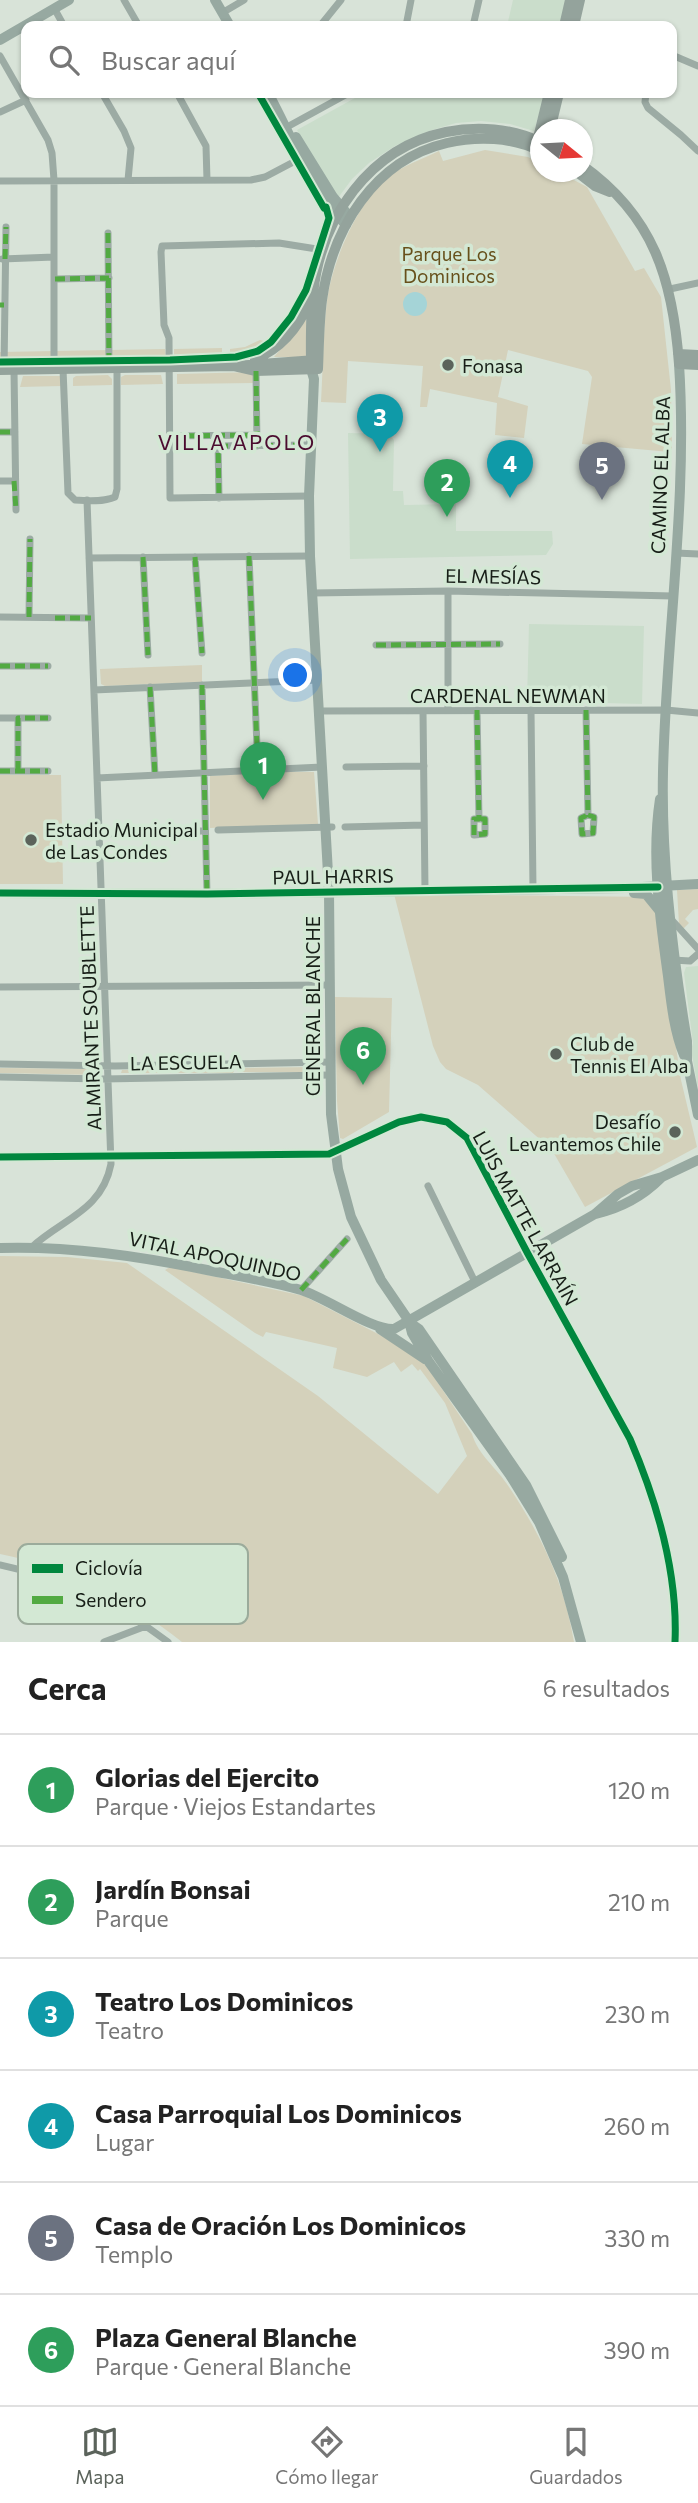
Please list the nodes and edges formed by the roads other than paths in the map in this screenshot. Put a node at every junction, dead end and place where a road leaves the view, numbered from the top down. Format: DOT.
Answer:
graph roads {
  1 [pos="69,0"];
  2 [pos="124,0"];
  3 [pos="215,0"];
  4 [pos="244,0"];
  5 [pos="341,0"];
  6 [pos="411,0"];
  7 [pos="479,0"];
  8 [pos="570,0"];
  9 [pos="580,0"];
  10 [pos="54,9"];
  11 [pos="222,12"];
  12 [pos="33,21"];
  13 [pos="61,21"];
  14 [pos="136,21"];
  15 [pos="227,21"];
  16 [pos="325,21"];
  17 [pos="407,21"];
  18 [pos="474,21"];
  19 [pos="571,21"];
  20 [pos="572,21"];
  21 [pos="21,28"];
  22 [pos="0,40"];
  23 [pos="0,56"];
  24 [pos="677,57"];
  25 [pos="698,66"];
  26 [pos="21,92"];
  27 [pos="105,98"];
  28 [pos="180,98"];
  29 [pos="271,98"];
  30 [pos="340,98"];
  31 [pos="548,98"];
  32 [pos="558,98"];
  33 [pos="645,98"];
  34 [pos="26,100"];
  35 [pos="0,112"];
  36 [pos="544,119"];
  37 [pos="553,119"];
  38 [pos="287,127"];
  39 [pos="530,142"];
  40 [pos="530,145"];
  41 [pos="698,151"];
  42 [pos="301,158"];
  43 [pos="593,172"];
  44 [pos="54,180"];
  45 [pos="128,180"];
  46 [pos="207,180"];
  47 [pos="0,181"];
  48 [pos="590,182"];
  49 [pos="615,194"];
  50 [pos="339,212"];
  51 [pos="348,221"];
  52 [pos="6,228"];
  53 [pos="108,233"];
  54 [pos="323,250"];
  55 [pos="54,257"];
  56 [pos="2,259"];
  57 [pos="109,278"];
  58 [pos="55,279"];
  59 [pos="698,283"];
  60 [pos="670,289"];
  61 [pos="313,292"];
  62 [pos="2,305"];
  63 [pos="698,355"];
  64 [pos="678,359"];
  65 [pos="698,365"];
  66 [pos="234,366"];
  67 [pos="169,367"];
  68 [pos="314,367"];
  69 [pos="113,368"];
  70 [pos="59,369"];
  71 [pos="6,370"];
  72 [pos="256,370"];
  73 [pos="0,432"];
  74 [pos="15,432"];
  75 [pos="218,435"];
  76 [pos="257,435"];
  77 [pos="170,436"];
  78 [pos="311,445"];
  79 [pos="218,446"];
  80 [pos="257,446"];
  81 [pos="0,481"];
  82 [pos="14,481"];
  83 [pos="309,496"];
  84 [pos="219,498"];
  85 [pos="87,500"];
  86 [pos="16,510"];
  87 [pos="30,539"];
  88 [pos="676,553"];
  89 [pos="698,554"];
  90 [pos="249,556"];
  91 [pos="310,556"];
  92 [pos="143,557"];
  93 [pos="195,557"];
  94 [pos="89,558"];
  95 [pos="448,591"];
  96 [pos="312,593"];
  97 [pos="673,596"];
  98 [pos="0,617"];
  99 [pos="29,617"];
  100 [pos="91,618"];
  101 [pos="500,644"];
  102 [pos="376,645"];
  103 [pos="448,646"];
  104 [pos="202,653"];
  105 [pos="148,656"];
  106 [pos="0,666"];
  107 [pos="48,666"];
  108 [pos="317,680"];
  109 [pos="254,682"];
  110 [pos="202,685"];
  111 [pos="150,687"];
  112 [pos="94,690"];
  113 [pos="423,710"];
  114 [pos="448,710"];
  115 [pos="477,710"];
  116 [pos="531,710"];
  117 [pos="586,710"];
  118 [pos="666,710"];
  119 [pos="319,711"];
  120 [pos="698,713"];
  121 [pos="0,718"];
  122 [pos="18,718"];
  123 [pos="48,718"];
  124 [pos="346,766"];
  125 [pos="424,766"];
  126 [pos="322,767"];
  127 [pos="258,770"];
  128 [pos="0,771"];
  129 [pos="18,771"];
  130 [pos="48,771"];
  131 [pos="205,772"];
  132 [pos="155,775"];
  133 [pos="97,778"];
  134 [pos="588,815"];
  135 [pos="479,819"];
  136 [pos="425,825"];
  137 [pos="329,827"];
  138 [pos="345,827"];
  139 [pos="218,830"];
  140 [pos="201,831"];
  141 [pos="99,834"];
  142 [pos="698,884"];
  143 [pos="662,887"];
  144 [pos="624,888"];
  145 [pos="533,889"];
  146 [pos="425,890"];
  147 [pos="329,891"];
  148 [pos="0,893"];
  149 [pos="101,894"];
  150 [pos="207,894"];
  151 [pos="664,914"];
  152 [pos="663,943"];
  153 [pos="698,949"];
  154 [pos="698,954"];
  155 [pos="675,961"];
  156 [pos="330,985"];
  157 [pos="0,987"];
  158 [pos="105,987"];
  159 [pos="687,1061"];
  160 [pos="331,1062"];
  161 [pos="0,1064"];
  162 [pos="238,1064"];
  163 [pos="108,1066"];
  164 [pos="331,1075"];
  165 [pos="0,1077"];
  166 [pos="238,1077"];
  167 [pos="108,1079"];
  168 [pos="698,1115"];
  169 [pos="335,1153"];
  170 [pos="111,1156"];
  171 [pos="0,1157"];
  172 [pos="698,1160"];
  173 [pos="428,1186"];
  174 [pos="347,1239"];
  175 [pos="32,1247"];
  176 [pos="0,1248"];
  177 [pos="528,1254"];
  178 [pos="475,1282"];
  179 [pos="301,1290"];
  180 [pos="409,1321"];
  181 [pos="376,1326"];
  182 [pos="429,1362"];
  183 [pos="0,1565"];
  184 [pos="18,1570"];
  185 [pos="143,1624"];
  186 [pos="146,1626"];
  187 [pos="582,1640"];
  188 [pos="104,1642"];
  189 [pos="168,1642"];
  190 [pos="675,1642"];
  1 -- 10 [label="main road"];
  2 -- 14 [label="street"];
  3 -- 11 [label="main road"];
  4 -- 11 [label="street"];
  5 -- 16 [label="street"];
  6 -- 17 [label="street"];
  7 -- 18 [label="street"];
  8 -- 19 [label="main road"];
  9 -- 20 [label="main road"];
  10 -- 12 [label="main road"];
  10 -- 13 [label="street"];
  11 -- 15 [label="main road"];
  21 -- 22 [label="main road"];
  23 -- 26 [label="street"];
  24 -- 25 [label="street"];
  27 -- 45 [label="street"];
  28 -- 46 [label="street"];
  29 -- 38 [label="main road"];
  30 -- 38 [label="street"];
  31 -- 36 [label="main road"];
  32 -- 37 [label="main road"];
  33 -- 41 [label="street"];
  34 -- 35 [label="street"];
  34 -- 44 [label="street"];
  38 -- 42 [label="main road"];
  38 -- 50 [label="main road"];
  39 -- 50 [label="main road"];
  40 -- 51 [label="main road"];
  42 -- 46 [label="street"];
  42 -- 50 [label="main road"];
  43 -- 49 [label="main road, CAMINO EL ALBA"];
  44 -- 45 [label="street"];
  44 -- 47 [label="street"];
  44 -- 55 [label="street"];
  45 -- 46 [label="street"];
  48 -- 49 [label="main road, CAMINO EL ALBA"];
  49 -- 60 [label="main road, CAMINO EL ALBA"];
  50 -- 51 [label="main road"];
  50 -- 54 [label="main road"];
  51 -- 68 [label="main road"];
  52 -- 56 [label="street"];
  53 -- 57 [label="street"];
  54 -- 61 [label="main road"];
  54 -- 67 [label="street"];
  55 -- 56 [label="street"];
  55 -- 58 [label="street"];
  56 -- 62 [label="street"];
  57 -- 58 [label="street"];
  57 -- 69 [label="street"];
  58 -- 70 [label="street"];
  59 -- 60 [label="street"];
  60 -- 64 [label="main road, CAMINO EL ALBA"];
  61 -- 66 [label="main road"];
  61 -- 68 [label="main road"];
  62 -- 71 [label="street"];
  63 -- 64 [label="main road"];
  64 -- 65 [label="main road"];
  64 -- 88 [label="main road, CAMINO EL ALBA"];
  66 -- 67 [label="main road"];
  66 -- 68 [label="main road"];
  66 -- 72 [label="main road"];
  67 -- 69 [label="main road"];
  67 -- 77 [label="street"];
  68 -- 72 [label="main road"];
  68 -- 78 [label="main road, GENERAL BLANCHE"];
  69 -- 70 [label="main road"];
  69 -- 85 [label="street"];
  70 -- 71 [label="main road"];
  70 -- 85 [label="street"];
  71 -- 74 [label="street"];
  72 -- 76 [label="street"];
  73 -- 74 [label="street"];
  74 -- 82 [label="street"];
  75 -- 76 [label="street"];
  75 -- 77 [label="street"];
  75 -- 79 [label="street"];
  76 -- 80 [label="street"];
  77 -- 84 [label="street"];
  78 -- 80 [label="street"];
  78 -- 83 [label="main road, GENERAL BLANCHE"];
  79 -- 80 [label="street"];
  79 -- 84 [label="street"];
  81 -- 82 [label="street"];
  82 -- 86 [label="street"];
  83 -- 84 [label="street"];
  83 -- 91 [label="main road, GENERAL BLANCHE"];
  85 -- 94 [label="street, ALMIRANTE SOUBLETTE"];
  87 -- 99 [label="street"];
  88 -- 89 [label="street"];
  88 -- 97 [label="main road, CAMINO EL ALBA"];
  90 -- 91 [label="street"];
  90 -- 93 [label="street"];
  90 -- 109 [label="street"];
  91 -- 96 [label="main road, GENERAL BLANCHE"];
  92 -- 93 [label="street"];
  92 -- 94 [label="street"];
  92 -- 105 [label="street"];
  93 -- 104 [label="street"];
  94 -- 100 [label="street, ALMIRANTE SOUBLETTE"];
  95 -- 96 [label="street, EL MESÍAS"];
  95 -- 97 [label="street, EL MESÍAS"];
  95 -- 103 [label="street"];
  96 -- 108 [label="main road, GENERAL BLANCHE"];
  97 -- 118 [label="main road, CAMINO EL ALBA"];
  98 -- 99 [label="street"];
  99 -- 100 [label="street"];
  100 -- 112 [label="street, ALMIRANTE SOUBLETTE"];
  101 -- 103 [label="street"];
  102 -- 103 [label="street"];
  103 -- 114 [label="street"];
  106 -- 107 [label="street"];
  108 -- 109 [label="street"];
  108 -- 119 [label="main road, GENERAL BLANCHE"];
  109 -- 110 [label="street"];
  109 -- 127 [label="street"];
  110 -- 111 [label="street"];
  110 -- 131 [label="street"];
  111 -- 112 [label="street"];
  111 -- 132 [label="street"];
  112 -- 133 [label="street, ALMIRANTE SOUBLETTE"];
  113 -- 114 [label="street, CARDENAL NEWMAN"];
  113 -- 119 [label="street, CARDENAL NEWMAN"];
  113 -- 125 [label="street"];
  114 -- 115 [label="street, CARDENAL NEWMAN"];
  115 -- 116 [label="street, CARDENAL NEWMAN"];
  115 -- 135 [label="street"];
  116 -- 117 [label="street, CARDENAL NEWMAN"];
  116 -- 145 [label="street"];
  117 -- 118 [label="street, CARDENAL NEWMAN"];
  117 -- 134 [label="street"];
  118 -- 120 [label="street, CARDENAL NEWMAN"];
  118 -- 143 [label="main road, CAMINO EL ALBA"];
  119 -- 126 [label="main road, GENERAL BLANCHE"];
  121 -- 122 [label="street"];
  122 -- 123 [label="street"];
  122 -- 129 [label="street"];
  124 -- 125 [label="street"];
  125 -- 136 [label="street"];
  126 -- 127 [label="street"];
  126 -- 137 [label="main road, GENERAL BLANCHE"];
  127 -- 131 [label="street"];
  128 -- 129 [label="street"];
  129 -- 130 [label="street"];
  131 -- 132 [label="street"];
  131 -- 150 [label="street"];
  132 -- 133 [label="street"];
  133 -- 141 [label="street, ALMIRANTE SOUBLETTE"];
  136 -- 138 [label="street"];
  136 -- 146 [label="street"];
  137 -- 139 [label="street"];
  137 -- 147 [label="main road, GENERAL BLANCHE"];
  140 -- 141 [label="street"];
  141 -- 149 [label="street, ALMIRANTE SOUBLETTE"];
  142 -- 143 [label="main road, PAUL HARRIS"];
  143 -- 144 [label="main road, PAUL HARRIS"];
  143 -- 151 [label="main road, CAMINO EL ALBA"];
  144 -- 145 [label="main road, PAUL HARRIS"];
  144 -- 151 [label="main road"];
  145 -- 146 [label="main road, PAUL HARRIS"];
  146 -- 147 [label="main road, PAUL HARRIS"];
  147 -- 150 [label="main road, PAUL HARRIS"];
  147 -- 156 [label="main road, GENERAL BLANCHE"];
  148 -- 149 [label="main road, PAUL HARRIS"];
  149 -- 150 [label="main road, PAUL HARRIS"];
  149 -- 158 [label="street, ALMIRANTE SOUBLETTE"];
  151 -- 152 [label="main road, CAMINO EL ALBA"];
  151 -- 153 [label="street"];
  151 -- 155 [label="main road, CAMINO EL ALBA"];
  152 -- 155 [label="street"];
  152 -- 159 [label="main road, CAMINO EL ALBA"];
  154 -- 155 [label="street"];
  155 -- 159 [label="main road, CAMINO EL ALBA"];
  156 -- 158 [label="street"];
  156 -- 160 [label="main road, GENERAL BLANCHE"];
  157 -- 158 [label="street"];
  158 -- 163 [label="street, ALMIRANTE SOUBLETTE"];
  159 -- 168 [label="main road, CAMINO EL ALBA"];
  160 -- 162 [label="street, LA ESCUELA"];
  160 -- 164 [label="main road, GENERAL BLANCHE"];
  161 -- 163 [label="street, LA ESCUELA"];
  162 -- 163 [label="street, LA ESCUELA"];
  162 -- 166 [label="street"];
  163 -- 167 [label="street, ALMIRANTE SOUBLETTE"];
  164 -- 166 [label="street, LA ESCUELA"];
  164 -- 169 [label="main road, GENERAL BLANCHE"];
  165 -- 167 [label="street, LA ESCUELA"];
  166 -- 167 [label="street, LA ESCUELA"];
  167 -- 170 [label="street, ALMIRANTE SOUBLETTE"];
  169 -- 170 [label="street, LUIS MATTE LARRAÍN"];
  169 -- 177 [label="street, LUIS MATTE LARRAÍN"];
  169 -- 180 [label="main road, GENERAL BLANCHE"];
  170 -- 171 [label="street, LUIS MATTE LARRAÍN"];
  170 -- 175 [label="street, ALMIRANTE SOUBLETTE"];
  172 -- 177 [label="main road"];
  173 -- 178 [label="street"];
  174 -- 179 [label="street"];
  175 -- 176 [label="main road, VITAL APOQUINDO"];
  175 -- 179 [label="main road, VITAL APOQUINDO"];
  177 -- 178 [label="main road"];
  177 -- 190 [label="street, LUIS MATTE LARRAÍN"];
  178 -- 180 [label="main road"];
  179 -- 181 [label="main road, VITAL APOQUINDO"];
  180 -- 181 [label="main road"];
  180 -- 182 [label="main road, GENERAL BLANCHE"];
  180 -- 187 [label="main road, GENERAL BLANCHE"];
  181 -- 182 [label="main road, VITAL APOQUINDO"];
  182 -- 187 [label="main road, GENERAL BLANCHE"];
  183 -- 184 [label="street"];
  185 -- 186 [label="street"];
  186 -- 188 [label="street"];
  186 -- 189 [label="street"];
}
